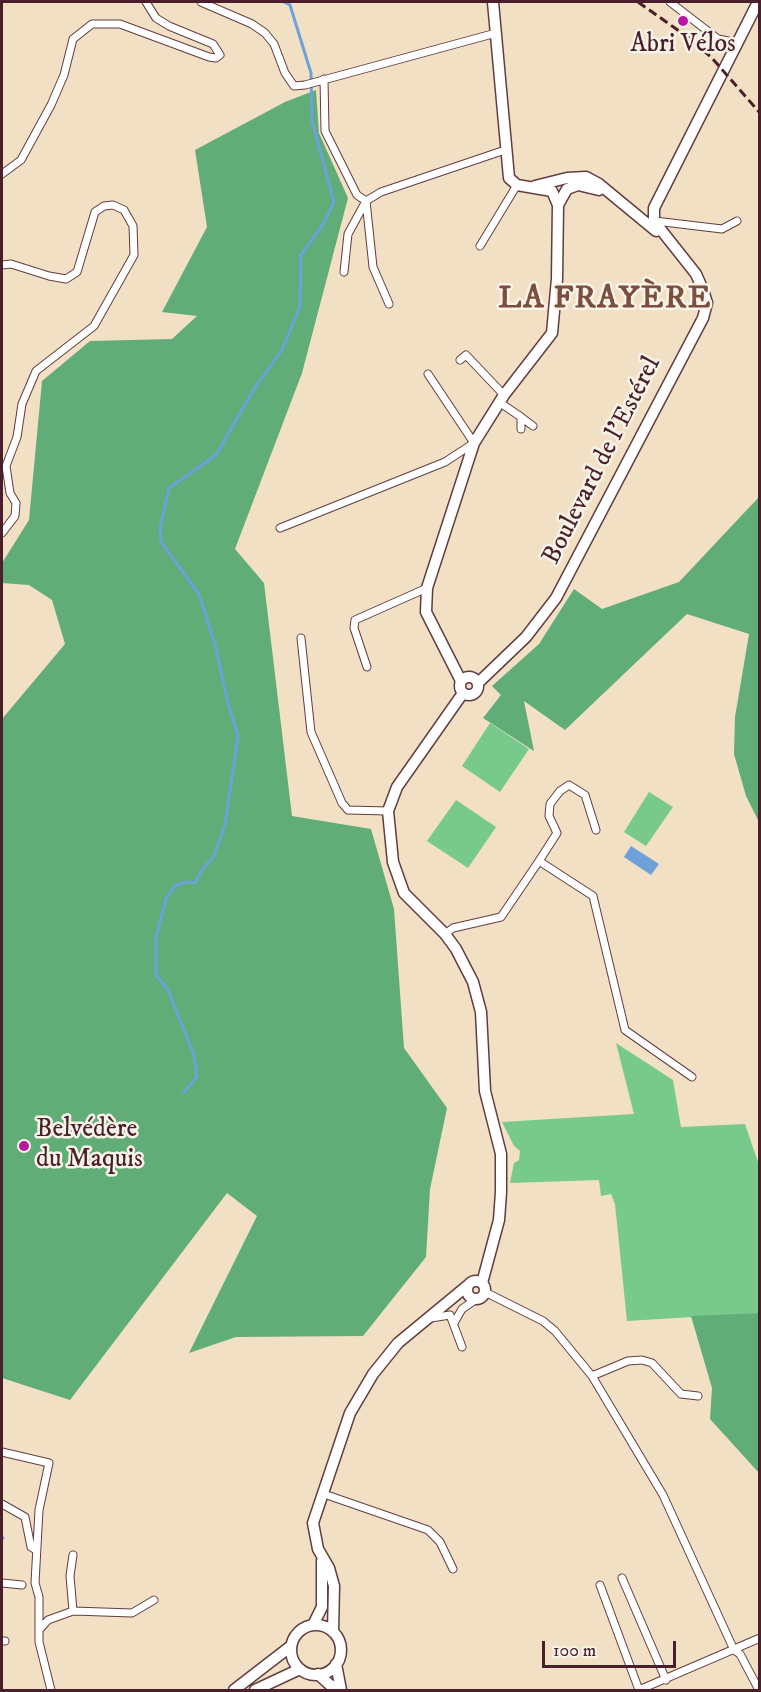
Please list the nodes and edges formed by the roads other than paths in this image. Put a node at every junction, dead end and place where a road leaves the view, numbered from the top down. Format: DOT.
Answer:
graph roads {
  1 [pos="146,2"];
  2 [pos="201,2"];
  3 [pos="493,2"];
  4 [pos="670,2"];
  5 [pos="758,2"];
  6 [pos="496,33"];
  7 [pos="738,43"];
  8 [pos="324,79"];
  9 [pos="505,150"];
  10 [pos="2,174"];
  11 [pos="517,185"];
  12 [pos="535,186"];
  13 [pos="614,196"];
  14 [pos="366,201"];
  15 [pos="558,205"];
  16 [pos="654,208"];
  17 [pos="641,217"];
  18 [pos="654,221"];
  19 [pos="737,221"];
  20 [pos="670,243"];
  21 [pos="480,246"];
  22 [pos="2,265"];
  23 [pos="344,272"];
  24 [pos="389,304"];
  25 [pos="460,360"];
  26 [pos="428,374"];
  27 [pos="501,398"];
  28 [pos="521,417"];
  29 [pos="533,426"];
  30 [pos="521,429"];
  31 [pos="474,442"];
  32 [pos="280,528"];
  33 [pos="2,533"];
  34 [pos="427,588"];
  35 [pos="301,638"];
  36 [pos="368,667"];
  37 [pos="461,681"];
  38 [pos="478,683"];
  39 [pos="463,693"];
  40 [pos="388,811"];
  41 [pos="596,830"];
  42 [pos="539,861"];
  43 [pos="445,934"];
  44 [pos="692,1077"];
  45 [pos="475,1290"];
  46 [pos="422,1321"];
  47 [pos="454,1326"];
  48 [pos="462,1347"];
  49 [pos="592,1376"];
  50 [pos="698,1396"];
  51 [pos="2,1452"];
  52 [pos="324,1494"];
  53 [pos="2,1504"];
  54 [pos="36,1550"];
  55 [pos="73,1556"];
  56 [pos="321,1558"];
  57 [pos="453,1569"];
  58 [pos="622,1578"];
  59 [pos="2,1583"];
  60 [pos="22,1585"];
  61 [pos="600,1585"];
  62 [pos="154,1600"];
  63 [pos="74,1611"];
  64 [pos="313,1625"];
  65 [pos="40,1629"];
  66 [pos="333,1632"];
  67 [pos="759,1638"];
  68 [pos="291,1646"];
  69 [pos="734,1650"];
  70 [pos="336,1664"];
  71 [pos="300,1669"];
  72 [pos="318,1674"];
  73 [pos="666,1680"];
  74 [pos="341,1689"];
  75 [pos="51,1690"];
  76 [pos="234,1690"];
  77 [pos="255,1690"];
  78 [pos="639,1690"];
  79 [pos="759,1690"];
  1 -- 10 [label="street"];
  2 -- 8 [label="street"];
  3 -- 6 [label="street"];
  4 -- 7 [label="street"];
  5 -- 7 [label="street"];
  6 -- 8 [label="street"];
  6 -- 9 [label="street"];
  7 -- 16 [label="street"];
  8 -- 14 [label="street"];
  9 -- 11 [label="street"];
  9 -- 14 [label="street"];
  11 -- 12 [label="street, Boulevard de l'Estérel"];
  11 -- 21 [label="street"];
  12 -- 13 [label="street, Boulevard de l'Estérel"];
  12 -- 15 [label="street"];
  13 -- 15 [label="street, Boulevard de l'Estérel"];
  13 -- 17 [label="street, Boulevard de l'Estérel"];
  14 -- 23 [label="street"];
  14 -- 24 [label="street"];
  15 -- 27 [label="street"];
  16 -- 17 [label="street"];
  16 -- 18 [label="street"];
  17 -- 20 [label="street, Boulevard de l'Estérel"];
  18 -- 19 [label="street"];
  18 -- 20 [label="street, Boulevard de l'Estérel"];
  20 -- 38 [label="street, Boulevard de l'Estérel"];
  22 -- 33 [label="street"];
  25 -- 27 [label="street"];
  26 -- 31 [label="street"];
  27 -- 28 [label="street"];
  27 -- 31 [label="street"];
  28 -- 29 [label="street"];
  28 -- 30 [label="street"];
  31 -- 32 [label="street"];
  31 -- 34 [label="street"];
  34 -- 36 [label="street"];
  34 -- 37 [label="street"];
  35 -- 40 [label="street"];
  37 -- 38 [label="street"];
  37 -- 39 [label="street"];
  38 -- 39 [label="street"];
  39 -- 40 [label="street"];
  40 -- 43 [label="street"];
  41 -- 42 [label="street"];
  42 -- 43 [label="street"];
  42 -- 44 [label="street"];
  43 -- 45 [label="street"];
  45 -- 46 [label="street"];
  45 -- 47 [label="street"];
  45 -- 49 [label="street"];
  46 -- 47 [label="street"];
  46 -- 52 [label="street"];
  47 -- 48 [label="street"];
  49 -- 50 [label="street"];
  49 -- 69 [label="street"];
  51 -- 54 [label="street"];
  52 -- 56 [label="street"];
  52 -- 57 [label="street"];
  53 -- 54 [label="street"];
  54 -- 65 [label="street"];
  55 -- 63 [label="street"];
  56 -- 64 [label="street"];
  56 -- 66 [label="street"];
  58 -- 73 [label="street"];
  59 -- 60 [label="street"];
  61 -- 78 [label="street"];
  62 -- 63 [label="street"];
  63 -- 65 [label="street"];
  64 -- 66 [label="street"];
  64 -- 68 [label="street"];
  65 -- 75 [label="street"];
  66 -- 70 [label="street"];
  67 -- 69 [label="street"];
  68 -- 71 [label="street"];
  68 -- 76 [label="street"];
  69 -- 73 [label="street"];
  69 -- 79 [label="street"];
  70 -- 72 [label="street"];
  70 -- 74 [label="street"];
  71 -- 72 [label="street"];
  71 -- 77 [label="street"];
  72 -- 74 [label="street"];
  73 -- 78 [label="street"];
}
